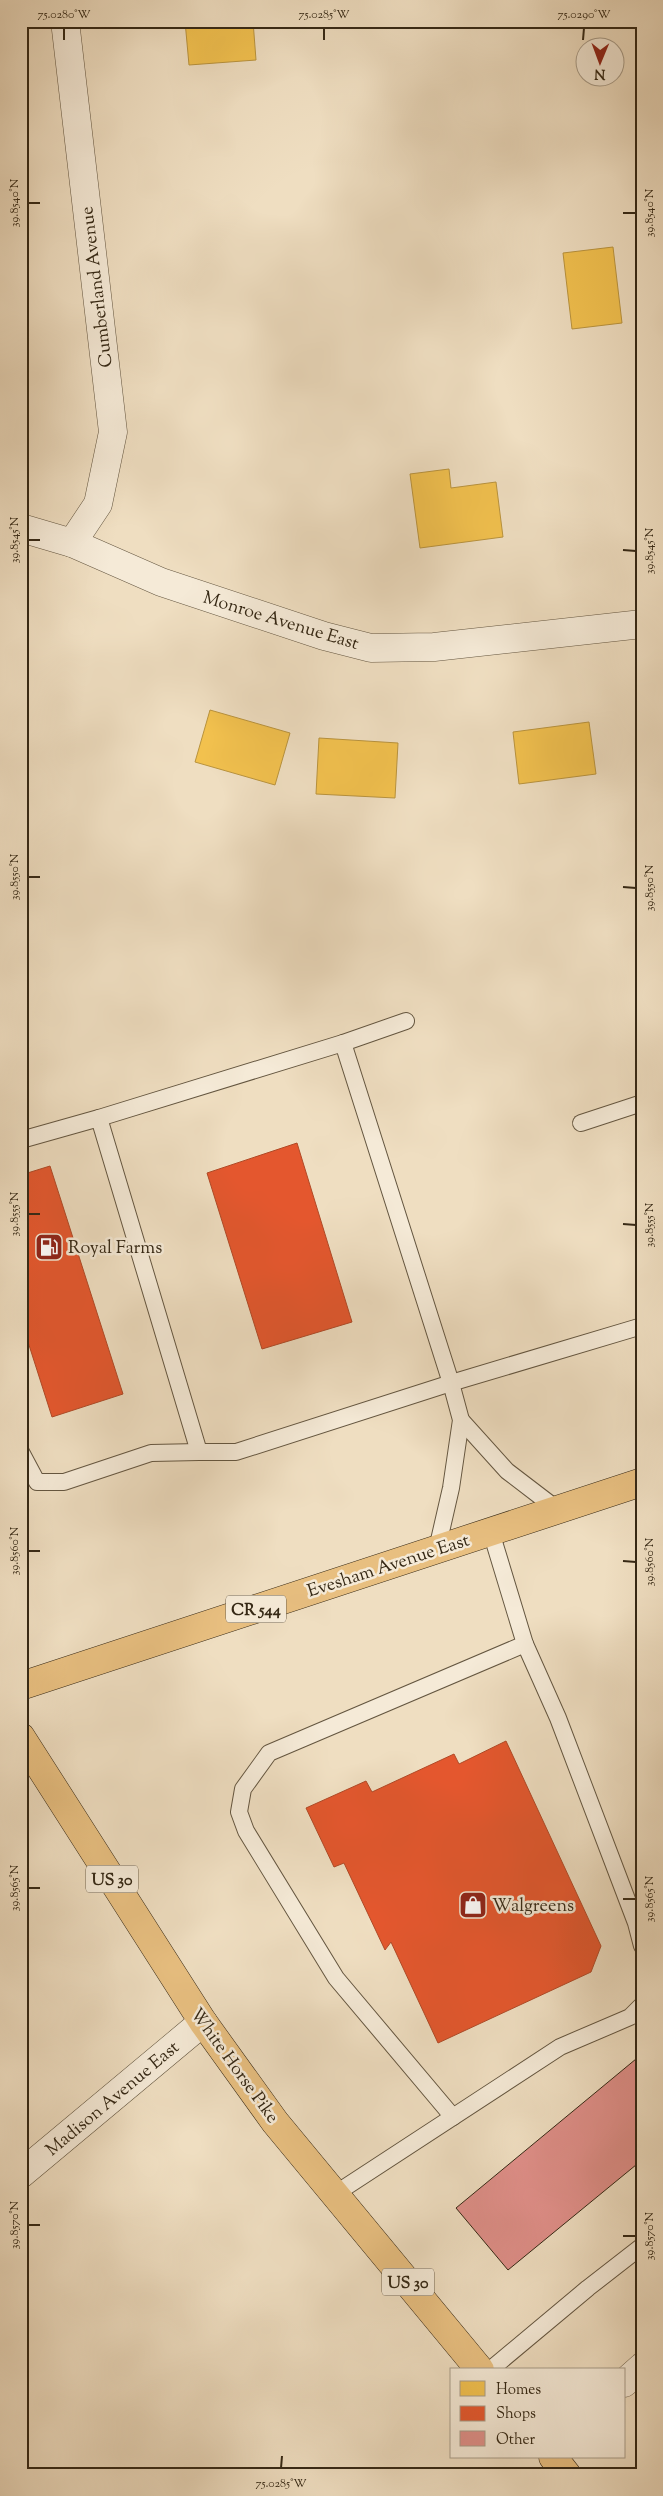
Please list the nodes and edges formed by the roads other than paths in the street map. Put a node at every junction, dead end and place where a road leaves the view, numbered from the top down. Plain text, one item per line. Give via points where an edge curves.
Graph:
1 (65, 21) edge
2 (21, 528) edge
3 (72, 543) junction
4 (642, 624) edge
5 (406, 1021) dead end
6 (343, 1043) junction
7 (642, 1103) edge
8 (99, 1118) junction
9 (581, 1123) dead end
10 (21, 1140) edge
11 (642, 1326) edge
12 (451, 1382) junction
13 (461, 1420) junction
14 (21, 1452) edge
15 (199, 1452) junction
16 (642, 1482) edge
17 (558, 1510) junction
18 (491, 1532) junction
19 (437, 1550) junction
20 (525, 1644) junction
21 (21, 1686) edge
22 (21, 1737) edge
23 (642, 1946) edge
24 (642, 2005) edge
25 (203, 2022) junction
26 (453, 2117) junction
27 (21, 2174) edge
28 (335, 2194) junction
29 (642, 2246) edge
30 (642, 2367) edge
31 (478, 2368) edge
32 (492, 2368) edge
33 (626, 2381) edge
34 (554, 2458) edge
35 (567, 2475) edge

1 - 3 street, Cumberland Avenue via 113,432 98,504
2 - 3 street, Monroe Avenue East
3 - 4 street, Monroe Avenue East via 161,582 324,636 371,648 434,648
5 - 6 lane
6 - 8 lane
6 - 12 lane
7 - 9 lane
8 - 10 lane
8 - 15 lane
11 - 12 lane
12 - 13 lane
12 - 15 lane via 236,1452
13 - 17 lane via 506,1471
13 - 19 lane via 451,1488
14 - 15 lane via 37,1482 64,1482 151,1453
16 - 17 main road, Evesham Avenue East / CR 544
17 - 18 main road, Evesham Avenue East / CR 544
18 - 19 main road, Evesham Avenue East / CR 544
18 - 20 lane
19 - 21 main road, Evesham Avenue East / CR 544
20 - 23 lane via 562,1727
20 - 26 lane via 269,1753 243,1789 239,1812 246,1831 336,1978
22 - 25 main road, White Horse Pike / US 30
24 - 26 lane via 630,2017 560,2047
25 - 27 street, Madison Avenue East
25 - 28 main road, White Horse Pike / US 30 via 275,2122
26 - 28 lane
28 - 31 main road, White Horse Pike / US 30
29 - 32 lane
30 - 33 street
34 - 35 main road

